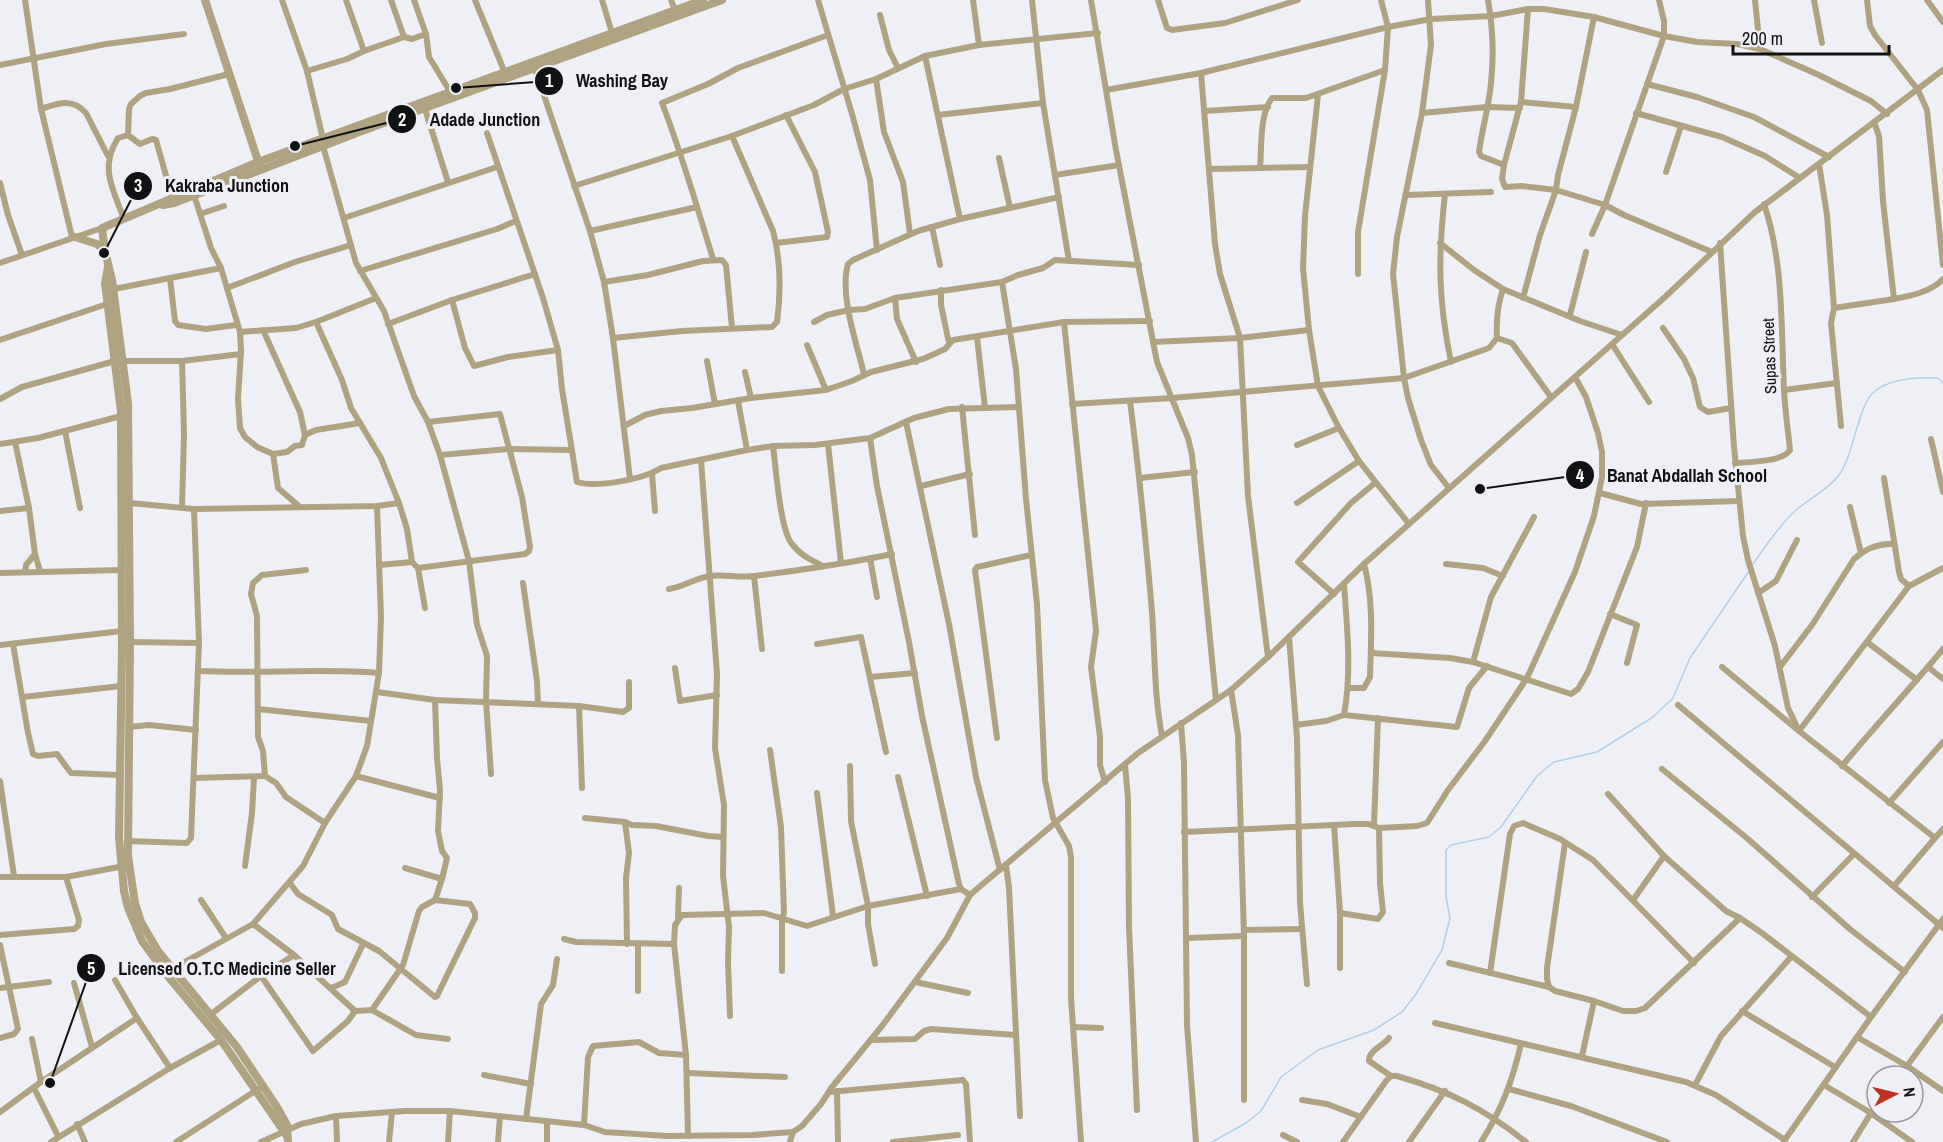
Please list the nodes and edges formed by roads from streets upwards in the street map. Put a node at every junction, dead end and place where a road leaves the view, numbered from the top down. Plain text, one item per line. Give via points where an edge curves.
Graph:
1 (25, 0) edge
2 (31, 0) edge
3 (205, 0) edge
4 (282, 0) edge
5 (346, 0) edge
6 (391, 0) edge
7 (414, 0) edge
8 (475, 0) edge
9 (602, 0) edge
10 (671, 0) edge
11 (703, 0) edge
12 (722, 0) edge
13 (818, 0) edge
14 (973, 0) edge
15 (1032, 0) edge
16 (1091, 0) edge
17 (1158, 0) edge
18 (1298, 0) edge
19 (1381, 0) edge
20 (1428, 0) edge
21 (1488, 0) edge
22 (1659, 0) edge
23 (1755, 0) edge
24 (1814, 0) edge
25 (1867, 0) edge
26 (1927, 0) edge
27 (26, 8) junction
28 (1528, 9) junction
29 (675, 10) junction
30 (880, 15) dead end
31 (1491, 16) junction
32 (1594, 17) junction
33 (1431, 19) junction
34 (1943, 22) edge
35 (1388, 27) junction
36 (612, 33) junction
37 (1098, 33) junction
38 (184, 34) dead end
39 (426, 34) junction
40 (828, 35) junction
41 (1664, 36) junction
42 (404, 37) junction
43 (1036, 39) junction
44 (1822, 43) dead end
45 (979, 45) junction
46 (1760, 48) junction
47 (364, 51) junction
48 (925, 56) junction
49 (34, 57) junction
50 (0, 65) edge
51 (533, 66) junction
52 (898, 68) junction
53 (1384, 70) junction
54 (1943, 70) edge
55 (307, 71) junction
56 (505, 73) junction
57 (1201, 73) junction
58 (229, 74) junction
59 (876, 79) junction
60 (1647, 84) junction
61 (844, 89) junction
62 (1106, 90) junction
63 (1918, 90) junction
64 (451, 93) junction
65 (1318, 95) junction
66 (1043, 103) junction
67 (1521, 105) junction
68 (1487, 106) junction
69 (1268, 107) junction
70 (1576, 107) junction
71 (41, 109) junction
72 (425, 109) junction
73 (1205, 111) junction
74 (1422, 113) junction
75 (1636, 113) junction
76 (1887, 114) junction
77 (786, 115) junction
78 (938, 115) junction
79 (1874, 122) junction
80 (1681, 126) junction
81 (487, 133) dead end
82 (128, 135) junction
83 (732, 136) junction
84 (323, 143) junction
85 (682, 152) junction
86 (108, 156) junction
87 (1829, 157) junction
88 (999, 158) dead end
89 (1819, 164) junction
90 (1119, 165) junction
91 (1504, 165) junction
92 (259, 166) junction
93 (497, 167) junction
94 (1310, 167) junction
95 (1260, 168) junction
96 (1209, 169) junction
97 (1666, 172) dead end
98 (1055, 175) junction
99 (1800, 178) junction
100 (448, 182) junction
101 (0, 184) edge
102 (574, 186) junction
103 (1556, 190) junction
104 (1491, 192) dead end
105 (1446, 194) junction
106 (194, 195) junction
107 (1406, 195) junction
108 (172, 196) junction
109 (1059, 197) junction
110 (1764, 204) junction
111 (159, 205) junction
112 (1605, 205) junction
113 (224, 206) dead end
114 (697, 207) junction
115 (1010, 208) junction
116 (200, 214) junction
117 (344, 218) junction
118 (124, 219) junction
119 (960, 219) junction
120 (516, 221) junction
121 (932, 227) junction
122 (102, 228) junction
123 (590, 231) junction
124 (910, 234) junction
125 (1592, 234) dead end
126 (74, 237) junction
127 (776, 243) junction
128 (1440, 243) junction
129 (1720, 243) junction
130 (351, 245) junction
131 (877, 250) junction
132 (105, 251) junction
133 (1586, 252) dead end
134 (1712, 252) junction
135 (22, 255) junction
136 (713, 259) junction
137 (1069, 261) junction
138 (0, 262) edge
139 (108, 265) junction
140 (940, 265) dead end
141 (1943, 265) edge
142 (1139, 266) junction
143 (220, 268) junction
144 (360, 271) junction
145 (535, 274) junction
146 (1358, 274) dead end
147 (170, 278) junction
148 (1943, 279) edge
149 (604, 282) junction
150 (1002, 282) junction
151 (227, 288) junction
152 (114, 289) junction
153 (1503, 289) junction
154 (941, 290) junction
155 (376, 298) junction
156 (895, 298) junction
157 (1523, 298) junction
158 (1894, 299) junction
159 (452, 300) junction
160 (107, 304) junction
161 (1834, 308) junction
162 (849, 310) junction
163 (1570, 315) junction
164 (1150, 321) junction
165 (316, 322) junction
166 (814, 322) dead end
167 (1064, 322) junction
168 (388, 324) junction
169 (236, 325) junction
170 (1663, 327) dead end
171 (732, 328) junction
172 (263, 330) junction
173 (1010, 330) junction
174 (1309, 330) junction
175 (240, 332) junction
176 (1622, 335) junction
177 (977, 337) junction
178 (613, 338) junction
179 (1240, 338) junction
180 (1497, 338) junction
181 (0, 340) edge
182 (1153, 342) junction
183 (949, 343) junction
184 (1612, 344) junction
185 (807, 345) dead end
186 (558, 350) junction
187 (241, 354) junction
188 (119, 360) junction
189 (182, 361) junction
190 (707, 361) dead end
191 (916, 362) junction
192 (1451, 362) junction
193 (745, 372) dead end
194 (864, 375) junction
195 (1575, 377) junction
196 (1404, 378) junction
197 (1837, 383) junction
198 (1318, 386) junction
199 (826, 390) junction
200 (1784, 390) junction
201 (1243, 393) junction
202 (1551, 397) junction
203 (751, 398) junction
204 (1172, 398) junction
205 (0, 399) edge
206 (738, 400) junction
207 (1130, 401) junction
208 (1649, 402) dead end
209 (715, 404) junction
210 (1072, 404) junction
211 (962, 407) junction
212 (1019, 407) junction
213 (986, 408) junction
214 (1731, 408) junction
215 (121, 416) junction
216 (428, 422) junction
217 (906, 422) junction
218 (360, 423) junction
219 (624, 426) junction
220 (1840, 426) dead end
221 (1339, 428) junction
222 (65, 431) junction
223 (305, 435) junction
224 (870, 438) junction
225 (1931, 438) dead end
226 (15, 442) junction
227 (0, 444) edge
228 (828, 444) junction
229 (1297, 445) dead end
230 (773, 446) junction
231 (508, 449) junction
232 (571, 450) junction
233 (747, 450) junction
234 (273, 454) junction
235 (440, 455) junction
236 (701, 460) junction
237 (1359, 461) junction
238 (1735, 463) junction
239 (1195, 472) junction
240 (652, 474) junction
241 (970, 474) junction
242 (1140, 478) junction
243 (1884, 478) dead end
244 (630, 479) junction
245 (1375, 483) junction
246 (921, 486) junction
247 (1449, 488) junction
248 (1943, 492) edge
249 (1599, 493) junction
250 (1739, 501) junction
251 (130, 503) junction
252 (399, 503) junction
253 (1297, 503) dead end
254 (1646, 503) junction
255 (377, 506) junction
256 (300, 507) junction
257 (1850, 507) dead end
258 (29, 508) junction
259 (80, 508) dead end
260 (182, 508) junction
261 (194, 509) junction
262 (0, 511) edge
263 (655, 511) dead end
264 (1534, 518) dead end
265 (1409, 524) junction
266 (975, 535) dead end
267 (1797, 540) dead end
268 (1893, 544) junction
269 (1861, 553) junction
270 (35, 554) junction
271 (892, 554) junction
272 (1031, 555) junction
273 (870, 558) junction
274 (469, 561) junction
275 (412, 562) junction
276 (841, 564) junction
277 (1365, 564) junction
278 (1446, 564) dead end
279 (379, 565) junction
280 (823, 567) junction
281 (418, 568) junction
282 (1943, 568) edge
283 (121, 570) junction
284 (306, 570) dead end
285 (40, 571) junction
286 (25, 572) junction
287 (0, 573) edge
288 (710, 576) junction
289 (754, 576) junction
290 (1503, 576) junction
291 (523, 583) dead end
292 (1344, 584) junction
293 (1909, 586) junction
294 (669, 589) dead end
295 (1334, 594) junction
296 (1758, 594) junction
297 (877, 597) dead end
298 (425, 608) dead end
299 (1610, 614) junction
300 (122, 631) junction
301 (1289, 637) junction
302 (130, 642) junction
303 (1867, 642) junction
304 (199, 643) junction
305 (13, 644) junction
306 (817, 644) dead end
307 (0, 645) edge
308 (762, 649) dead end
309 (1943, 649) edge
310 (1371, 653) junction
311 (1269, 657) junction
312 (1473, 662) junction
313 (1627, 663) dead end
314 (1487, 666) junction
315 (1780, 667) junction
316 (675, 668) dead end
317 (1722, 668) dead end
318 (1928, 668) junction
319 (198, 670) junction
320 (258, 672) junction
321 (379, 673) junction
322 (915, 673) junction
323 (870, 677) junction
324 (1527, 678) junction
325 (1917, 680) junction
326 (1943, 680) edge
327 (629, 682) dead end
328 (121, 686) junction
329 (1349, 688) junction
330 (1231, 690) junction
331 (377, 692) junction
332 (717, 695) junction
333 (23, 697) junction
334 (435, 700) junction
335 (1216, 700) junction
336 (486, 701) junction
337 (537, 704) junction
338 (1678, 705) dead end
339 (579, 706) junction
340 (258, 709) junction
341 (1344, 715) junction
342 (1378, 718) junction
343 (371, 721) junction
344 (1180, 723) junction
345 (1296, 725) junction
346 (129, 727) junction
347 (196, 730) junction
348 (1799, 731) junction
349 (1162, 736) junction
350 (997, 738) dead end
351 (1943, 742) edge
352 (770, 750) dead end
353 (886, 752) dead end
354 (1125, 765) junction
355 (850, 766) dead end
356 (1842, 766) junction
357 (1662, 770) dead end
358 (491, 774) dead end
359 (119, 775) junction
360 (356, 776) junction
361 (265, 777) junction
362 (898, 777) dead end
363 (194, 778) junction
364 (254, 778) junction
365 (0, 781) edge
366 (1105, 782) junction
367 (582, 788) dead end
368 (817, 793) dead end
369 (1608, 794) dead end
370 (440, 798) junction
371 (1889, 803) junction
372 (585, 818) dead end
373 (625, 822) junction
374 (325, 823) junction
375 (1056, 824) junction
376 (1334, 825) junction
377 (1376, 826) junction
378 (1298, 828) junction
379 (1943, 829) edge
380 (1241, 830) junction
381 (1184, 832) junction
382 (723, 837) junction
383 (1935, 838) junction
384 (127, 841) junction
385 (1565, 843) junction
386 (1854, 854) junction
387 (1664, 856) junction
388 (124, 866) junction
389 (245, 866) dead end
390 (1003, 867) junction
391 (405, 868) dead end
392 (14, 876) junction
393 (0, 877) edge
394 (66, 877) junction
395 (442, 879) junction
396 (290, 883) junction
397 (1894, 886) junction
398 (680, 888) dead end
399 (961, 889) junction
400 (970, 895) junction
401 (927, 896) junction
402 (1812, 897) junction
403 (201, 900) dead end
404 (435, 900) junction
405 (1633, 900) junction
406 (867, 906) junction
407 (1340, 913) junction
408 (728, 914) junction
409 (833, 916) junction
410 (678, 918) junction
411 (782, 918) junction
412 (1740, 918) junction
413 (253, 924) junction
414 (1941, 924) edge
415 (1302, 929) junction
416 (1244, 933) junction
417 (0, 935) edge
418 (226, 938) junction
419 (1187, 938) junction
420 (564, 939) dead end
421 (363, 944) junction
422 (627, 944) junction
423 (638, 944) junction
424 (674, 944) junction
425 (0, 945) edge
426 (294, 955) junction
427 (1791, 957) junction
428 (557, 959) dead end
429 (1449, 963) dead end
430 (1694, 963) junction
431 (875, 964) dead end
432 (400, 968) junction
433 (1340, 968) dead end
434 (172, 969) junction
435 (782, 972) dead end
436 (1905, 972) junction
437 (1490, 973) junction
438 (261, 976) junction
439 (115, 980) dead end
440 (49, 982) dead end
441 (915, 982) junction
442 (74, 983) dead end
443 (1307, 984) dead end
444 (9, 987) junction
445 (1550, 987) junction
446 (0, 988) edge
447 (330, 988) junction
448 (638, 991) dead end
449 (968, 993) dead end
450 (1594, 1001) junction
451 (372, 1010) junction
452 (356, 1011) junction
453 (1742, 1011) junction
454 (210, 1015) junction
455 (730, 1016) dead end
456 (1871, 1017) junction
457 (1943, 1017) edge
458 (137, 1018) junction
459 (1435, 1023) dead end
460 (1073, 1027) junction
461 (1101, 1028) dead end
462 (1016, 1035) junction
463 (1857, 1037) junction
464 (0, 1038) edge
465 (1389, 1038) dead end
466 (32, 1039) dead end
467 (448, 1039) dead end
468 (221, 1040) junction
469 (871, 1040) junction
470 (1521, 1044) junction
471 (93, 1047) junction
472 (686, 1055) junction
473 (1582, 1056) junction
474 (1904, 1064) edge
475 (1908, 1064) edge
476 (1835, 1067) junction
477 (170, 1068) junction
478 (687, 1073) junction
479 (484, 1075) dead end
480 (1391, 1076) junction
481 (784, 1077) dead end
482 (1925, 1078) edge
483 (41, 1082) junction
484 (531, 1084) junction
485 (1695, 1085) junction
486 (1824, 1085) junction
487 (34, 1088) junction
488 (260, 1088) junction
489 (1509, 1089) junction
490 (837, 1091) junction
491 (1445, 1091) junction
492 (1943, 1091) edge
493 (829, 1092) junction
494 (1244, 1100) dead end
495 (1302, 1100) dead end
496 (1865, 1109) edge
497 (1137, 1110) dead end
498 (450, 1111) junction
499 (0, 1112) edge
500 (392, 1112) junction
501 (336, 1116) junction
502 (500, 1116) junction
503 (1020, 1116) dead end
504 (1361, 1117) junction
505 (526, 1119) junction
506 (1496, 1119) junction
507 (547, 1122) junction
508 (1865, 1123) edge
509 (77, 1124) junction
510 (1887, 1124) edge
511 (584, 1125) junction
512 (793, 1132) junction
513 (286, 1134) edge
514 (1283, 1135) dead end
515 (58, 1136) junction
516 (688, 1136) junction
517 (958, 1136) dead end
518 (1657, 1140) edge
519 (1784, 1141) edge
520 (51, 1142) edge
521 (85, 1142) edge
522 (176, 1142) edge
523 (261, 1142) edge
524 (337, 1142) edge
525 (389, 1142) edge
526 (448, 1142) edge
527 (498, 1142) edge
528 (547, 1142) edge
529 (790, 1142) edge
530 (838, 1142) edge
531 (894, 1142) edge
532 (970, 1142) edge
533 (1081, 1142) edge
534 (1196, 1142) edge
535 (1297, 1142) edge
536 (1343, 1142) edge
537 (1409, 1142) edge
538 (1481, 1142) edge
539 (1526, 1142) edge
540 (1667, 1142) edge
541 (1853, 1142) edge
542 (1912, 1142) edge

1 - 27 street
2 - 27 street
3 - 58 street
4 - 55 street
5 - 47 street
6 - 42 street
7 - 39 street
8 - 56 street
9 - 36 street
10 - 29 street
11 - 29 street
12 - 51 street
13 - 40 street
14 - 45 street
15 - 43 street
16 - 37 street
17 - 18 street via 1167,28 1172,30 1225,23
19 - 35 street
20 - 33 street
21 - 31 street
22 - 41 street
23 - 46 street
24 - 44 street
25 - 63 street via 1875,35
26 - 34 street
27 - 49 street
28 - 31 street
28 - 32 street
28 - 67 street
29 - 36 street
30 - 52 street
31 - 33 street
31 - 68 street via 1493,64
32 - 41 street
32 - 70 street
33 - 35 street
33 - 74 street
35 - 53 street
35 - 57 street
36 - 51 street
37 - 43 street
37 - 62 street
38 - 49 street
39 - 42 street via 412,39
39 - 64 street via 429,57
40 - 61 street
40 - 85 street via 738,68 663,103
41 - 46 street
41 - 60 street
42 - 47 street
43 - 45 street
43 - 66 street
45 - 48 street
46 - 76 street via 1871,101
47 - 55 street
48 - 52 street
48 - 78 street
49 - 50 street
49 - 71 street
51 - 56 street
51 - 72 street
51 - 102 street
52 - 59 street
53 - 65 street
53 - 146 street via 1358,232
54 - 63 street
55 - 84 street
56 - 64 street
57 - 62 street
57 - 73 street
58 - 82 street via 140,96 129,109
58 - 92 street
59 - 61 street
59 - 124 street via 884,132 903,182
60 - 75 street
60 - 87 street via 1754,117
61 - 77 street
61 - 131 street via 870,180
62 - 90 street
63 - 76 street
63 - 141 street via 1927,110
64 - 84 street
65 - 69 street via 1306,99 1272,98
65 - 94 street
66 - 78 street
66 - 98 street
67 - 68 street
67 - 70 street
67 - 91 street
68 - 74 street
68 - 91 street via 1479,152
69 - 73 street
69 - 95 street
70 - 103 street
71 - 86 street via 76,104 86,113
71 - 126 street
72 - 84 street
72 - 100 street
73 - 96 street
74 - 107 street
75 - 80 street
75 - 112 street
76 - 79 street
77 - 83 street
77 - 127 street via 815,172 828,232 827,237
78 - 119 street
79 - 87 street
79 - 158 street via 1879,136
80 - 97 street
80 - 99 street via 1722,137 1765,156
81 - 93 street
82 - 86 street via 118,138
82 - 108 street via 140,144 156,140
83 - 85 street
83 - 127 street
84 - 92 street
84 - 117 street
85 - 102 street
85 - 114 street
86 - 118 street via 109,177
87 - 89 street
88 - 115 street
89 - 99 street
89 - 161 street
90 - 98 street
90 - 142 street
91 - 103 street via 1505,187
92 - 106 street
92 - 108 street
93 - 100 street
93 - 120 street
94 - 95 street
94 - 174 street via 1303,252
95 - 96 street
96 - 179 street via 1218,260
98 - 109 street
99 - 110 street
100 - 117 street
101 - 135 street
102 - 123 street
103 - 112 street
103 - 157 street
104 - 105 street
105 - 107 street
105 - 128 street
106 - 111 street
106 - 116 street
107 - 196 street via 1393,274
108 - 111 street
109 - 115 street
109 - 137 street
110 - 129 street
110 - 200 street, Supas Street via 1773,234 1780,291
111 - 118 street
112 - 125 street
112 - 134 street
113 - 116 street
114 - 123 street
114 - 136 street
115 - 119 street
116 - 143 street
117 - 130 street
118 - 122 street
119 - 121 street
120 - 144 street
120 - 145 street
121 - 124 street
121 - 140 street
122 - 126 street
122 - 132 street
123 - 149 street
124 - 131 street
126 - 132 street via 97,244
126 - 135 street
127 - 171 street via 780,279 777,322 771,327
128 - 153 street
128 - 192 street via 1443,327
129 - 134 street
129 - 214 street
130 - 144 street
130 - 151 street
131 - 162 street via 848,264
132 - 139 street
133 - 163 street
134 - 176 street
135 - 138 street
136 - 149 street
136 - 171 street via 726,264
137 - 142 street
137 - 150 street via 1055,260
139 - 152 street
139 - 160 street
142 - 164 street
143 - 147 street
143 - 151 street
144 - 155 street
145 - 159 street
145 - 186 street
147 - 152 street
147 - 169 street via 178,325 207,329
148 - 158 street via 1914,295
149 - 178 street
150 - 154 street
150 - 173 street
151 - 169 street
152 - 188 street
153 - 157 street
153 - 180 street via 1495,323
154 - 156 street
154 - 183 street
155 - 165 street
155 - 168 street
156 - 162 street via 865,309
156 - 191 street via 897,319
157 - 163 street
158 - 161 street
159 - 168 street
159 - 186 street via 474,366
160 - 181 street
160 - 188 street
161 - 197 street via 1831,323
162 - 166 street
162 - 194 street
163 - 176 street
164 - 167 street
164 - 182 street
165 - 172 street
165 - 218 street
167 - 173 street
167 - 210 street
168 - 216 street via 414,396
169 - 175 street
170 - 214 street via 1693,378 1700,407 1708,412
171 - 178 street
172 - 175 street
172 - 223 street via 300,412
173 - 177 street
173 - 212 street
174 - 179 street
174 - 198 street
175 - 187 street
176 - 184 street
177 - 183 street
177 - 213 street
178 - 219 street
179 - 182 street
179 - 201 street
180 - 192 street via 1483,351
180 - 202 street via 1514,345
182 - 204 street
183 - 191 street
184 - 195 street
184 - 208 street
185 - 199 street
186 - 232 street
187 - 189 street
187 - 234 street via 240,428 257,447
188 - 189 street
188 - 205 street via 22,387
188 - 215 street
188 - 251 street via 128,403
189 - 260 street
190 - 209 street
191 - 194 street
192 - 196 street
193 - 203 street
194 - 199 street
195 - 202 street
195 - 249 street via 1586,397 1602,452
196 - 198 street
196 - 247 street via 1424,448 1431,465
197 - 200 street
197 - 220 street
198 - 201 street
198 - 221 street
199 - 203 street
200 - 238 street, Supas Street via 1788,454
201 - 204 street
201 - 311 street via 1248,496
202 - 247 street
203 - 206 street
204 - 207 street
204 - 239 street via 1188,438
206 - 209 street
206 - 233 street
207 - 210 street
207 - 242 street
209 - 219 street via 661,411
210 - 366 street via 1095,619 1091,666
211 - 213 street
211 - 217 street
211 - 241 street
212 - 213 street
212 - 272 street
214 - 238 street
215 - 222 street
215 - 283 street
216 - 231 street via 498,413
216 - 235 street
217 - 224 street
217 - 246 street
218 - 223 street
218 - 252 street via 381,458
219 - 244 street
221 - 229 street
221 - 237 street
222 - 226 street
222 - 259 street
223 - 234 street via 302,445
224 - 228 street
224 - 271 street
225 - 248 street
226 - 227 street
226 - 258 street
228 - 230 street
228 - 276 street
230 - 233 street
230 - 280 street via 790,542 799,553
231 - 232 street
231 - 235 street
231 - 274 street via 522,497 529,551
232 - 244 street via 577,482
233 - 236 street
234 - 256 street via 277,485
235 - 274 street
236 - 240 street via 661,468
236 - 288 street
237 - 245 street
237 - 253 street
238 - 250 street
239 - 242 street
239 - 335 street
240 - 244 street
240 - 263 street
241 - 246 street
241 - 266 street
242 - 349 street
243 - 268 street
245 - 265 street
245 - 295 street via 1351,503 1298,562
246 - 390 street via 976,777
247 - 265 street
249 - 254 street
249 - 324 street via 1575,573
250 - 254 street
250 - 296 street
251 - 260 street
251 - 302 street
252 - 255 street
252 - 275 street
254 - 299 street via 1637,547
255 - 256 street
255 - 279 street
256 - 261 street
257 - 269 street
258 - 262 street
258 - 270 street
260 - 261 street
261 - 304 street
264 - 290 street
265 - 277 street
267 - 296 street via 1776,580
268 - 269 street via 1878,545
268 - 293 street via 1901,579
269 - 315 street
270 - 285 street
270 - 286 street
271 - 273 street
271 - 322 street
272 - 350 street via 988,563 975,570
272 - 375 street via 1038,614 1045,780
273 - 276 street
273 - 297 street
274 - 281 street
274 - 336 street via 477,625 487,656
275 - 279 street
275 - 281 street
276 - 280 street
277 - 292 street
277 - 310 street via 1371,604
278 - 290 street via 1483,568
279 - 321 street
280 - 289 street
281 - 298 street
282 - 293 street
283 - 285 street
283 - 300 street
284 - 320 street via 262,575 253,583
285 - 286 street
286 - 287 street
288 - 289 street
288 - 294 street
288 - 332 street
289 - 308 street
290 - 312 street via 1491,597
291 - 337 street
292 - 295 street
292 - 329 street
293 - 303 street
295 - 301 street
296 - 315 street
299 - 313 street via 1637,625
299 - 324 street via 1588,672 1575,692 1568,694
300 - 305 street
300 - 328 street
301 - 311 street
301 - 345 street
302 - 304 street
302 - 346 street
303 - 325 street
303 - 348 street
304 - 319 street
305 - 307 street
305 - 333 street
306 - 323 street via 861,637
309 - 318 street
310 - 312 street
310 - 329 street via 1367,685
311 - 330 street
312 - 314 street
314 - 324 street
314 - 342 street via 1469,688 1457,727
315 - 348 street via 1788,708
316 - 332 street via 680,701
317 - 348 street
318 - 325 street
318 - 326 street
319 - 320 street
319 - 347 street
320 - 321 street via 316,669
320 - 340 street
321 - 331 street
322 - 323 street
322 - 399 street
323 - 353 street
324 - 377 street via 1427,823
325 - 356 street
327 - 339 street via 627,712
328 - 333 street
328 - 359 street
329 - 341 street
330 - 335 street
330 - 380 street via 1238,735
331 - 334 street
331 - 343 street
332 - 382 street via 715,748 724,805
333 - 359 street via 33,754 57,754 71,773
334 - 336 street
334 - 370 street
335 - 344 street
336 - 337 street
336 - 358 street
337 - 339 street
338 - 386 street
339 - 367 street
340 - 343 street
340 - 361 street
341 - 342 street
341 - 345 street
342 - 377 street
343 - 360 street
344 - 349 street
344 - 381 street
345 - 378 street
346 - 347 street
346 - 384 street
347 - 363 street
348 - 356 street
349 - 354 street
351 - 371 street
352 - 411 street via 781,827
354 - 366 street
354 - 497 street
355 - 406 street via 851,821
356 - 371 street
357 - 402 street
359 - 388 street via 119,838
360 - 370 street
360 - 374 street
361 - 364 street
361 - 374 street via 276,783 285,797
362 - 401 street
363 - 364 street
363 - 384 street via 190,842
364 - 389 street
365 - 392 street
366 - 375 street
368 - 409 street
369 - 387 street
370 - 395 street via 438,831 447,858
371 - 383 street
372 - 373 street
373 - 382 street
373 - 422 street via 629,853
374 - 396 street
375 - 390 street
375 - 460 street via 1071,857
376 - 377 street
376 - 378 street
376 - 407 street
377 - 407 street via 1383,912 1378,919
378 - 380 street
378 - 415 street
379 - 383 street
380 - 381 street
380 - 416 street
381 - 419 street
382 - 408 street
383 - 397 street
384 - 388 street
385 - 405 street via 1593,860
385 - 437 street via 1523,823 1510,834
385 - 445 street via 1547,968
386 - 397 street
386 - 402 street
387 - 405 street
387 - 412 street via 1726,911
388 - 394 street
388 - 434 street via 141,922
388 - 468 street via 128,908 142,941
390 - 400 street
390 - 462 street via 1009,888
391 - 395 street
392 - 393 street
392 - 394 street
394 - 417 street via 78,926
395 - 404 street
396 - 413 street
396 - 421 street via 298,894 332,915 339,929
397 - 414 street
398 - 410 street
399 - 400 street
399 - 401 street
400 - 441 street via 947,938
401 - 406 street
402 - 436 street
403 - 418 street
404 - 432 street via 419,911
404 - 432 street via 470,904 475,913 437,996 432,996
405 - 430 street
406 - 409 street
406 - 431 street
407 - 433 street
408 - 410 street
408 - 411 street via 764,913
408 - 455 street
409 - 411 street via 807,926
410 - 424 street
411 - 435 street
412 - 427 street
412 - 430 street
413 - 418 street
413 - 426 street
414 - 436 street
415 - 416 street
415 - 443 street
416 - 419 street
416 - 494 street
418 - 434 street
419 - 534 street via 1188,1054
420 - 422 street
421 - 432 street
421 - 447 street via 345,982
422 - 423 street
423 - 424 street
423 - 448 street
424 - 472 street
425 - 444 street
426 - 438 street
426 - 447 street
427 - 453 street
427 - 456 street
428 - 484 street via 553,985 541,1004
429 - 437 street
430 - 450 street via 1645,1008 1623,1011
432 - 451 street
434 - 454 street
436 - 456 street
437 - 445 street
438 - 452 street via 313,1051
438 - 454 street
439 - 458 street
440 - 444 street
441 - 449 street
441 - 469 street
442 - 471 street
444 - 446 street
444 - 464 street via 18,1029
445 - 450 street
447 - 452 street
450 - 473 street
451 - 452 street
451 - 467 street via 416,1035
453 - 476 street
453 - 485 street via 1718,1041
454 - 488 street via 237,1047
456 - 463 street
457 - 475 street
458 - 471 street
458 - 477 street
459 - 470 street
460 - 461 street
460 - 533 street
462 - 469 street via 931,1029 915,1039
462 - 503 street
463 - 474 street
463 - 476 street
465 - 480 street via 1368,1058
466 - 483 street
468 - 477 street
468 - 488 street
469 - 493 street
470 - 473 street
470 - 489 street
471 - 483 street
472 - 478 street
472 - 511 street via 659,1053 639,1042 593,1046 588,1057
473 - 485 street
476 - 486 street
477 - 509 street
478 - 481 street
478 - 516 street
479 - 484 street
480 - 491 street
480 - 504 street
482 - 492 street
483 - 487 street
484 - 505 street
485 - 519 street
486 - 496 street
486 - 519 street
487 - 499 street
487 - 515 street
488 - 513 street via 281,1114
488 - 522 street
489 - 506 street
489 - 518 street via 1571,1106
490 - 493 street
490 - 530 street
490 - 532 street via 963,1080
491 - 506 street
491 - 537 street
493 - 512 street
495 - 504 street via 1327,1104
498 - 500 street
498 - 502 street
498 - 526 street
500 - 501 street
500 - 525 street
501 - 513 street
501 - 524 street
502 - 505 street
502 - 527 street
504 - 536 street
505 - 507 street
506 - 538 street
506 - 539 street
507 - 511 street
507 - 528 street
508 - 541 street
509 - 515 street
509 - 521 street
510 - 542 street
511 - 516 street via 605,1132
512 - 516 street
512 - 529 street
513 - 523 street
514 - 535 street
515 - 520 street
517 - 531 street
518 - 540 street

